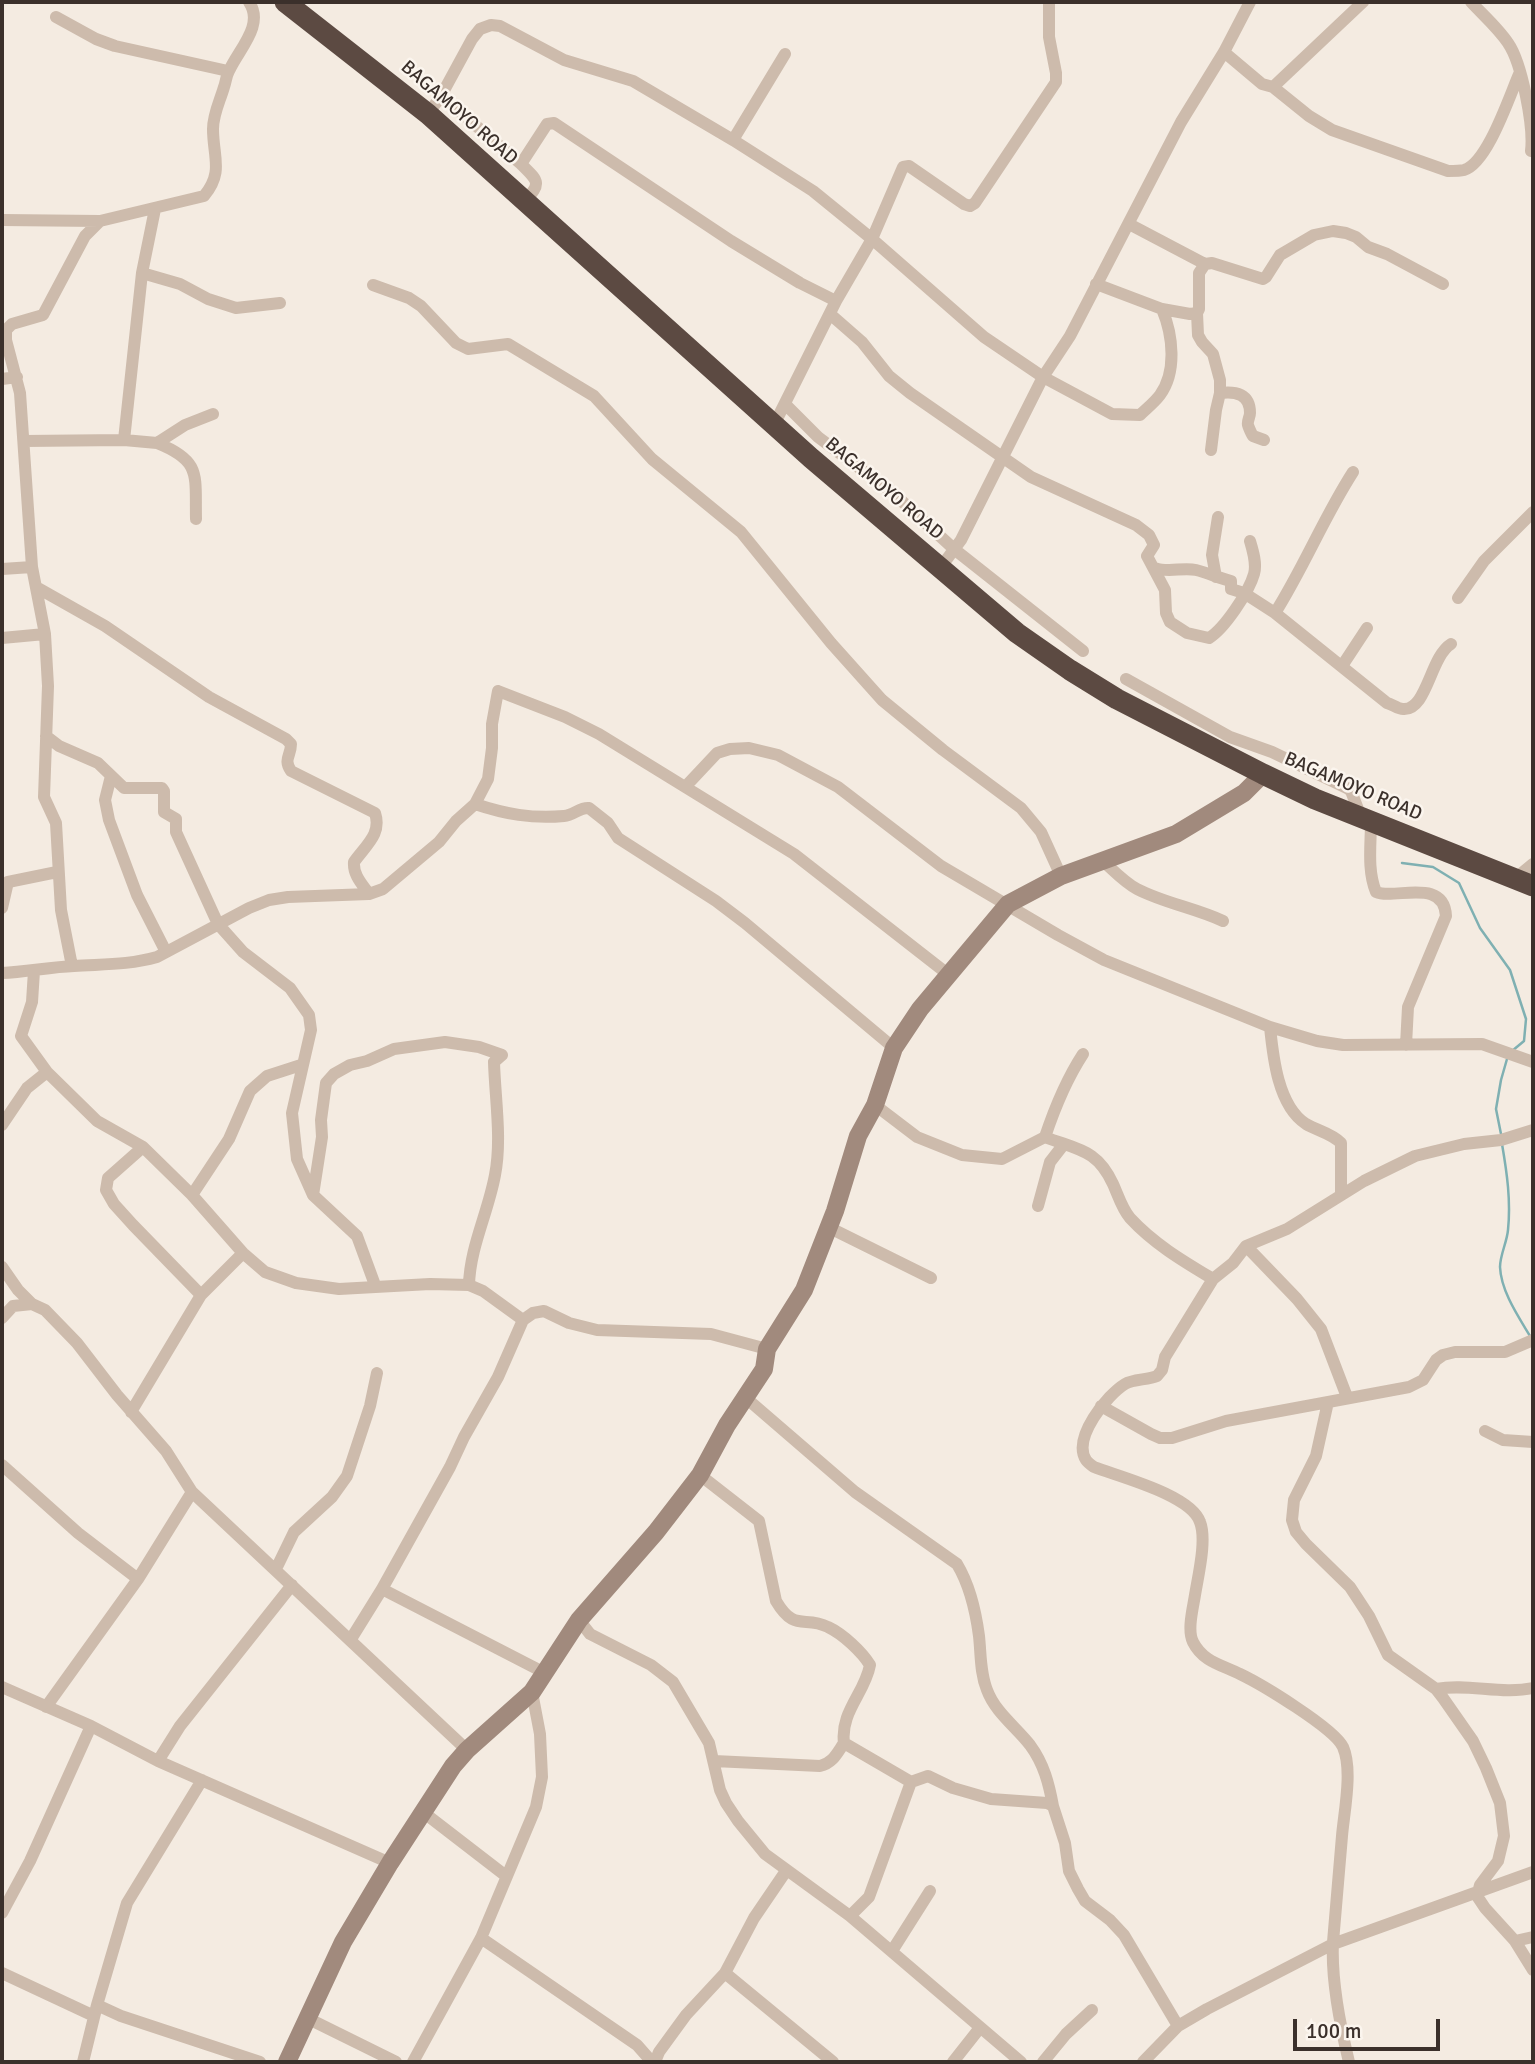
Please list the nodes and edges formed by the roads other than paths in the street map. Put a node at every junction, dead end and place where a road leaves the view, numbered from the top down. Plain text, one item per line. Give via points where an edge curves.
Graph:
1 (249, 2) edge
2 (285, 2) edge
3 (1049, 2) edge
4 (1250, 2) edge
5 (1363, 2) edge
6 (1471, 2) edge
7 (56, 17) dead end
8 (1224, 52) junction
9 (785, 54) dead end
10 (228, 71) junction
11 (1520, 72) junction
12 (1273, 87) junction
13 (441, 96) junction
14 (428, 114) junction
15 (733, 140) junction
16 (1531, 151) dead end
17 (521, 164) junction
18 (525, 200) junction
19 (155, 209) junction
20 (2, 220) edge
21 (100, 221) junction
22 (1129, 225) junction
23 (872, 239) junction
24 (1205, 264) junction
25 (142, 272) junction
26 (1097, 284) junction
27 (1443, 284) dead end
28 (373, 285) dead end
29 (836, 301) junction
30 (280, 303) dead end
31 (1162, 309) junction
32 (1197, 313) junction
33 (830, 314) junction
34 (17, 377) junction
35 (1043, 377) junction
36 (2, 379) edge
37 (1220, 393) junction
38 (785, 404) junction
39 (212, 414) dead end
40 (774, 425) junction
41 (124, 440) junction
42 (1264, 440) dead end
43 (24, 441) junction
44 (157, 443) junction
45 (1211, 450) dead end
46 (1004, 456) junction
47 (1353, 472) dead end
48 (1533, 512) edge
49 (1218, 517) dead end
50 (196, 519) dead end
51 (1250, 541) dead end
52 (954, 549) junction
53 (32, 567) junction
54 (941, 567) junction
55 (1155, 568) junction
56 (2, 569) edge
57 (1216, 577) junction
58 (36, 587) junction
59 (1244, 593) junction
60 (1458, 598) dead end
61 (1275, 612) junction
62 (1367, 628) dead end
63 (45, 634) junction
64 (2, 638) edge
65 (1451, 644) dead end
66 (1083, 651) dead end
67 (1342, 666) junction
68 (1126, 679) dead end
69 (47, 736) junction
70 (1227, 746) junction
71 (1263, 774) junction
72 (111, 776) junction
73 (686, 786) junction
74 (475, 804) junction
75 (1366, 819) junction
76 (1103, 861) junction
77 (1533, 864) edge
78 (57, 872) junction
79 (1061, 876) junction
80 (1525, 882) edge
81 (369, 894) junction
82 (1008, 904) junction
83 (2, 908) edge
84 (1223, 921) dead end
85 (218, 924) junction
86 (166, 952) junction
87 (72, 966) junction
88 (34, 971) junction
89 (2, 973) edge
90 (948, 975) junction
91 (1270, 1027) junction
92 (1406, 1045) junction
93 (894, 1048) junction
94 (1083, 1054) dead end
95 (1533, 1062) edge
96 (301, 1065) junction
97 (47, 1072) junction
98 (875, 1105) junction
99 (2, 1125) edge
100 (1533, 1130) edge
101 (1045, 1137) junction
102 (1065, 1144) junction
103 (143, 1147) junction
104 (192, 1195) junction
105 (313, 1195) junction
106 (1340, 1195) junction
107 (1038, 1206) dead end
108 (828, 1227) junction
109 (1246, 1246) junction
110 (243, 1253) junction
111 (2, 1267) edge
112 (931, 1278) dead end
113 (1213, 1279) junction
114 (375, 1285) junction
115 (469, 1285) junction
116 (201, 1295) junction
117 (32, 1304) junction
118 (2, 1318) edge
119 (523, 1320) junction
120 (1533, 1340) edge
121 (767, 1349) junction
122 (377, 1373) dead end
123 (1347, 1397) junction
124 (746, 1398) junction
125 (1328, 1402) junction
126 (1101, 1406) junction
127 (131, 1412) junction
128 (1485, 1431) dead end
129 (1533, 1443) edge
130 (2, 1465) edge
131 (700, 1475) junction
132 (192, 1492) junction
133 (276, 1569) junction
134 (138, 1579) junction
135 (292, 1584) junction
136 (382, 1589) junction
137 (579, 1619) junction
138 (351, 1639) junction
139 (545, 1673) junction
140 (2, 1687) edge
141 (1533, 1688) edge
142 (1436, 1689) junction
143 (532, 1692) junction
144 (46, 1707) junction
145 (91, 1726) junction
146 (844, 1743) junction
147 (467, 1750) junction
148 (158, 1761) junction
149 (714, 1761) junction
150 (202, 1780) junction
151 (911, 1782) junction
152 (1053, 1806) junction
153 (423, 1812) junction
154 (390, 1863) junction
155 (786, 1871) junction
156 (1533, 1872) edge
157 (506, 1876) junction
158 (930, 1891) dead end
159 (1476, 1893) junction
160 (2, 1913) edge
161 (850, 1916) junction
162 (1533, 1937) edge
163 (481, 1938) junction
164 (1515, 1941) junction
165 (1333, 1944) junction
166 (891, 1951) junction
167 (1533, 1970) edge
168 (2, 1973) edge
169 (725, 1973) junction
170 (1092, 2010) dead end
171 (95, 2011) junction
172 (307, 2018) junction
173 (1178, 2026) junction
174 (979, 2029) junction
175 (819, 2052) junction
176 (83, 2062) edge
177 (260, 2062) edge
178 (287, 2062) edge
179 (396, 2062) edge
180 (413, 2062) edge
181 (654, 2062) edge
182 (810, 2062) edge
183 (833, 2062) edge
184 (953, 2062) edge
185 (1021, 2062) edge
186 (1043, 2062) edge
187 (1143, 2062) edge
188 (1349, 2062) edge

1 - 10 street via 254,8 252,27
2 - 14 highway, BAGAMOYO ROAD
3 - 23 street via 1056,82 975,203 964,204 909,166 903,167
4 - 8 street
5 - 12 street
6 - 11 street via 1508,43
7 - 10 street via 115,46
8 - 12 street via 1262,84
8 - 22 street via 1181,122
9 - 15 street
10 - 19 street via 213,128 217,169 213,185 204,196
11 - 12 street via 1486,149 1465,170 1448,171 1332,130
11 - 16 street
13 - 14 street
13 - 15 street via 480,29 500,26 564,60 633,81
13 - 17 street
14 - 18 highway, BAGAMOYO ROAD
15 - 23 street via 813,191
17 - 18 street via 537,185
17 - 29 street via 547,124 554,123 731,241
18 - 40 highway, BAGAMOYO ROAD
19 - 21 street
19 - 25 street
20 - 21 street
21 - 34 street via 85,236 43,315 6,330
22 - 24 street
22 - 26 street
23 - 29 street
23 - 35 street via 984,337
24 - 27 street via 1263,279 1280,255 1314,235 1333,231 1356,237 1367,247
24 - 32 street via 1199,272
25 - 30 street via 236,308
25 - 41 street
26 - 31 street
26 - 35 street
28 - 79 street via 421,306 456,343 468,349 508,344 594,396 652,459 741,532 882,700 1021,808 1041,832
29 - 33 street
31 - 32 street
31 - 35 street via 1171,372 1160,395 1140,415 1112,414
32 - 37 street via 1199,335 1213,354
33 - 38 street
33 - 46 street via 862,342 889,376
34 - 36 street
34 - 43 street
35 - 46 street
37 - 42 street via 1243,396 1250,409 1247,425 1253,436
37 - 45 street
38 - 40 street
38 - 52 street via 818,437 894,494
39 - 44 street
40 - 54 highway, BAGAMOYO ROAD
41 - 43 street
41 - 44 street
43 - 53 street
44 - 50 street via 175,450 193,469
46 - 52 street
46 - 55 street via 1031,477 1136,525 1154,545 1147,556
47 - 61 street
48 - 60 street via 1483,561
49 - 57 street via 1212,555
51 - 59 street via 1255,572
52 - 54 street
52 - 66 street
53 - 56 street
53 - 58 street
54 - 70 highway, BAGAMOYO ROAD via 1017,633 1070,670 1117,699
55 - 57 street via 1196,570
55 - 59 street via 1165,590 1170,622 1186,633 1209,638 1219,632
57 - 59 street via 1231,581 1231,589
58 - 63 street
58 - 81 street via 286,739 290,744 286,764 291,771 375,813 376,832 354,862 355,873
59 - 61 street
61 - 67 street
62 - 67 street
63 - 64 street
63 - 69 street
65 - 67 street via 1437,658 1421,697 1402,709 1387,703
68 - 70 street
69 - 72 street via 98,763
69 - 78 street via 44,797 56,823
70 - 71 highway, BAGAMOYO ROAD
70 - 75 street via 1272,752 1347,788
71 - 75 highway, BAGAMOYO ROAD
71 - 76 street via 1244,793 1176,834
72 - 85 street via 124,788 164,791 164,812 176,819 176,832
72 - 86 street via 105,800 109,820 136,895
73 - 74 street via 599,734 498,691 488,779
73 - 82 street via 717,753 749,748 778,755 838,787 941,866
73 - 90 street via 794,853
74 - 81 street via 404,872
74 - 93 street via 538,817 568,816 589,808 618,838 745,923
75 - 80 highway, BAGAMOYO ROAD
75 - 92 street via 1376,892 1385,896 1418,891 1434,896 1445,907 1446,916 1408,1007
76 - 79 street
76 - 84 street via 1135,888
77 - 80 street
78 - 83 street via 8,882
78 - 87 street
79 - 82 street
81 - 85 street via 269,900
82 - 90 street
82 - 91 street via 1104,960
85 - 86 street
85 - 96 street via 243,952 289,988 309,1015 311,1030
86 - 87 street via 124,964
87 - 88 street
88 - 89 street
88 - 97 street via 32,1002 21,1036
90 - 93 street
91 - 92 street via 1343,1045
91 - 106 street via 1278,1080 1294,1110 1307,1124 1340,1143
92 - 95 street via 1482,1044
93 - 98 street
94 - 101 street via 1069,1075
96 - 104 street via 267,1076 250,1091 229,1139
96 - 105 street via 292,1113 293,1142
97 - 99 street via 27,1088
97 - 103 street via 97,1121
98 - 101 street via 917,1137 962,1155 1002,1159
98 - 108 street via 858,1136
100 - 106 street via 1415,1156
101 - 102 street
102 - 107 street via 1050,1163
102 - 113 street via 1087,1152 1106,1168 1127,1214 1143,1232
103 - 104 street
103 - 116 street via 108,1178 106,1190
104 - 110 street
105 - 114 street via 357,1236
105 - 115 street via 326,1083 334,1074 394,1049 445,1042 502,1055 494,1062 498,1158 472,1256
106 - 109 street via 1287,1229
108 - 112 street
108 - 121 street via 804,1290
109 - 113 street
109 - 123 street via 1321,1329
110 - 114 street via 265,1272 296,1283 339,1289
110 - 116 street
111 - 117 street
113 - 126 street via 1157,1376 1127,1383
114 - 115 street
115 - 119 street
116 - 127 street
117 - 118 street via 13,1306
117 - 127 street via 46,1310 61,1326
119 - 121 street via 544,1311 597,1330 710,1334
119 - 136 street via 498,1377
120 - 123 street via 1505,1352 1449,1353 1436,1360 1423,1380 1409,1387
121 - 124 street via 764,1369
122 - 133 street via 347,1476 332,1497 294,1532
123 - 125 street
124 - 131 street
124 - 152 street via 855,1492 957,1564 978,1633 986,1688 1045,1769
125 - 126 street via 1226,1421 1171,1438 1151,1434
125 - 142 street via 1315,1456 1292,1509 1296,1532 1350,1587 1388,1655
126 - 165 street via 1085,1437 1085,1460 1094,1468 1177,1499 1200,1521 1192,1641 1207,1660 1241,1674 1312,1719 1343,1747 1347,1790
127 - 132 street via 166,1451
128 - 129 street via 1503,1440
130 - 134 street
131 - 137 street
131 - 146 street via 760,1521 782,1611 795,1621 831,1628 870,1665 845,1721
132 - 133 street
132 - 134 street
133 - 135 street
134 - 144 street
135 - 138 street
135 - 148 street via 180,1726
136 - 138 street
136 - 139 street
137 - 139 street
137 - 149 street via 590,1634 651,1665 673,1682 709,1743
138 - 147 street
139 - 143 street
140 - 144 street
141 - 142 street
142 - 159 street via 1473,1741 1503,1820 1498,1861
143 - 147 street
143 - 157 street via 542,1777 536,1807
144 - 145 street
145 - 148 street
145 - 160 street
146 - 149 street via 832,1760 820,1766
146 - 151 street
147 - 153 street
148 - 150 street
149 - 155 street via 720,1790 738,1821
150 - 154 street
150 - 171 street via 127,1903
151 - 152 street via 928,1776 991,1799
151 - 161 street via 869,1897
152 - 173 street via 1069,1871 1085,1902 1124,1935
153 - 154 street
153 - 157 street
154 - 172 street
155 - 161 street
155 - 169 street
156 - 159 street
157 - 163 street
158 - 166 street
159 - 164 street
159 - 165 street
161 - 166 street
162 - 164 street
163 - 180 street
163 - 181 street via 637,2045
164 - 167 street
165 - 173 street
165 - 188 street
166 - 174 street
168 - 171 street
169 - 175 street
169 - 181 street via 686,2015
170 - 186 street
171 - 176 street
171 - 177 street
172 - 178 street
172 - 179 street
173 - 187 street
174 - 184 street
174 - 185 street
175 - 182 street
175 - 183 street

